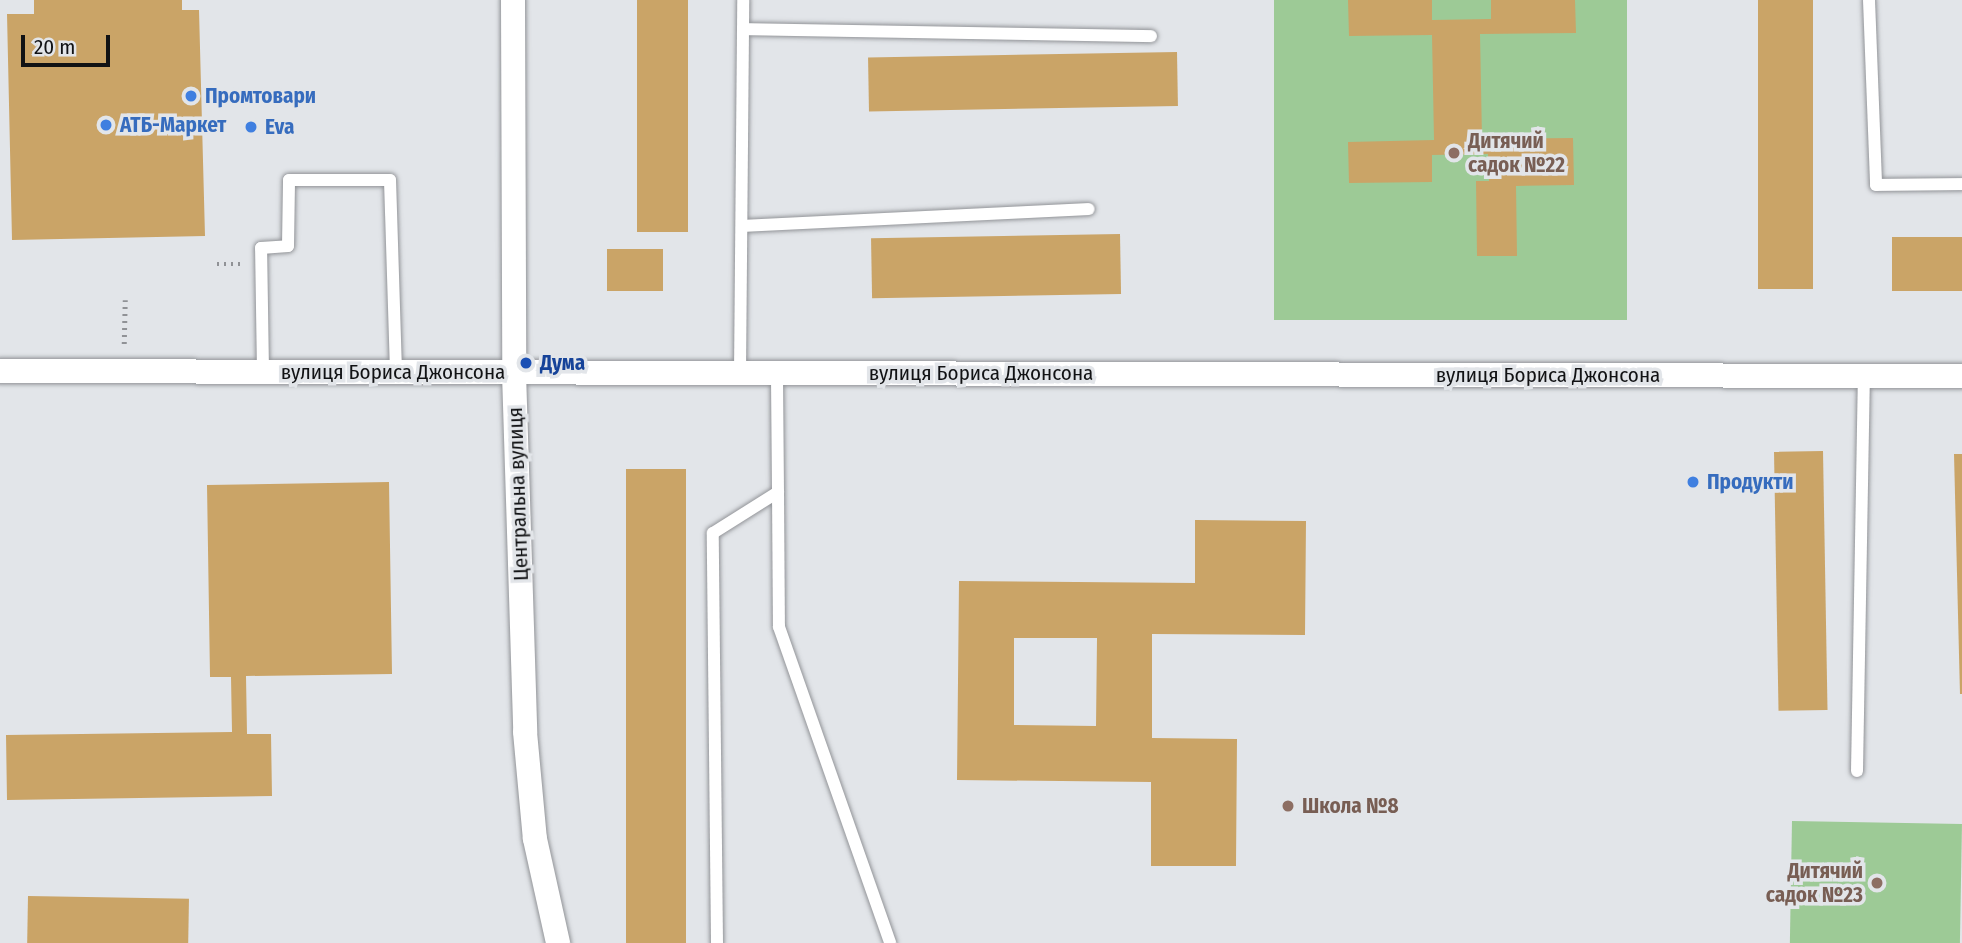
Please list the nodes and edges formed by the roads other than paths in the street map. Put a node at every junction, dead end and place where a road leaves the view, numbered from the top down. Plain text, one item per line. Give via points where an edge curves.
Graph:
1 (513, 0) edge
2 (743, 0) edge
3 (1869, 0) edge
4 (743, 29) junction
5 (1151, 36) dead end
6 (1962, 184) edge
7 (1089, 209) dead end
8 (742, 226) junction
9 (0, 371) edge
10 (263, 371) junction
11 (396, 372) junction
12 (514, 373) junction
13 (740, 373) junction
14 (777, 373) junction
15 (1864, 375) junction
16 (1962, 376) edge
17 (778, 492) junction
18 (1857, 771) dead end
19 (558, 943) edge
20 (717, 943) edge
21 (890, 943) edge

1 - 12 street, Центральна вулиця
2 - 4 lane
3 - 6 lane via 1876,185
4 - 5 lane
4 - 8 lane
7 - 8 lane
8 - 13 lane
9 - 10 street, вулиця Бориса Джонсона
10 - 11 street, вулиця Бориса Джонсона
10 - 11 lane via 261,248 288,246 289,180 390,180
11 - 12 street, вулиця Бориса Джонсона
12 - 13 street, вулиця Бориса Джонсона
12 - 19 street, Центральна вулиця via 525,732 535,839
13 - 14 street, вулиця Бориса Джонсона
14 - 15 street, вулиця Бориса Джонсона
14 - 17 lane
15 - 16 street, вулиця Бориса Джонсона
15 - 18 lane
17 - 20 lane via 713,533
17 - 21 lane via 779,627

